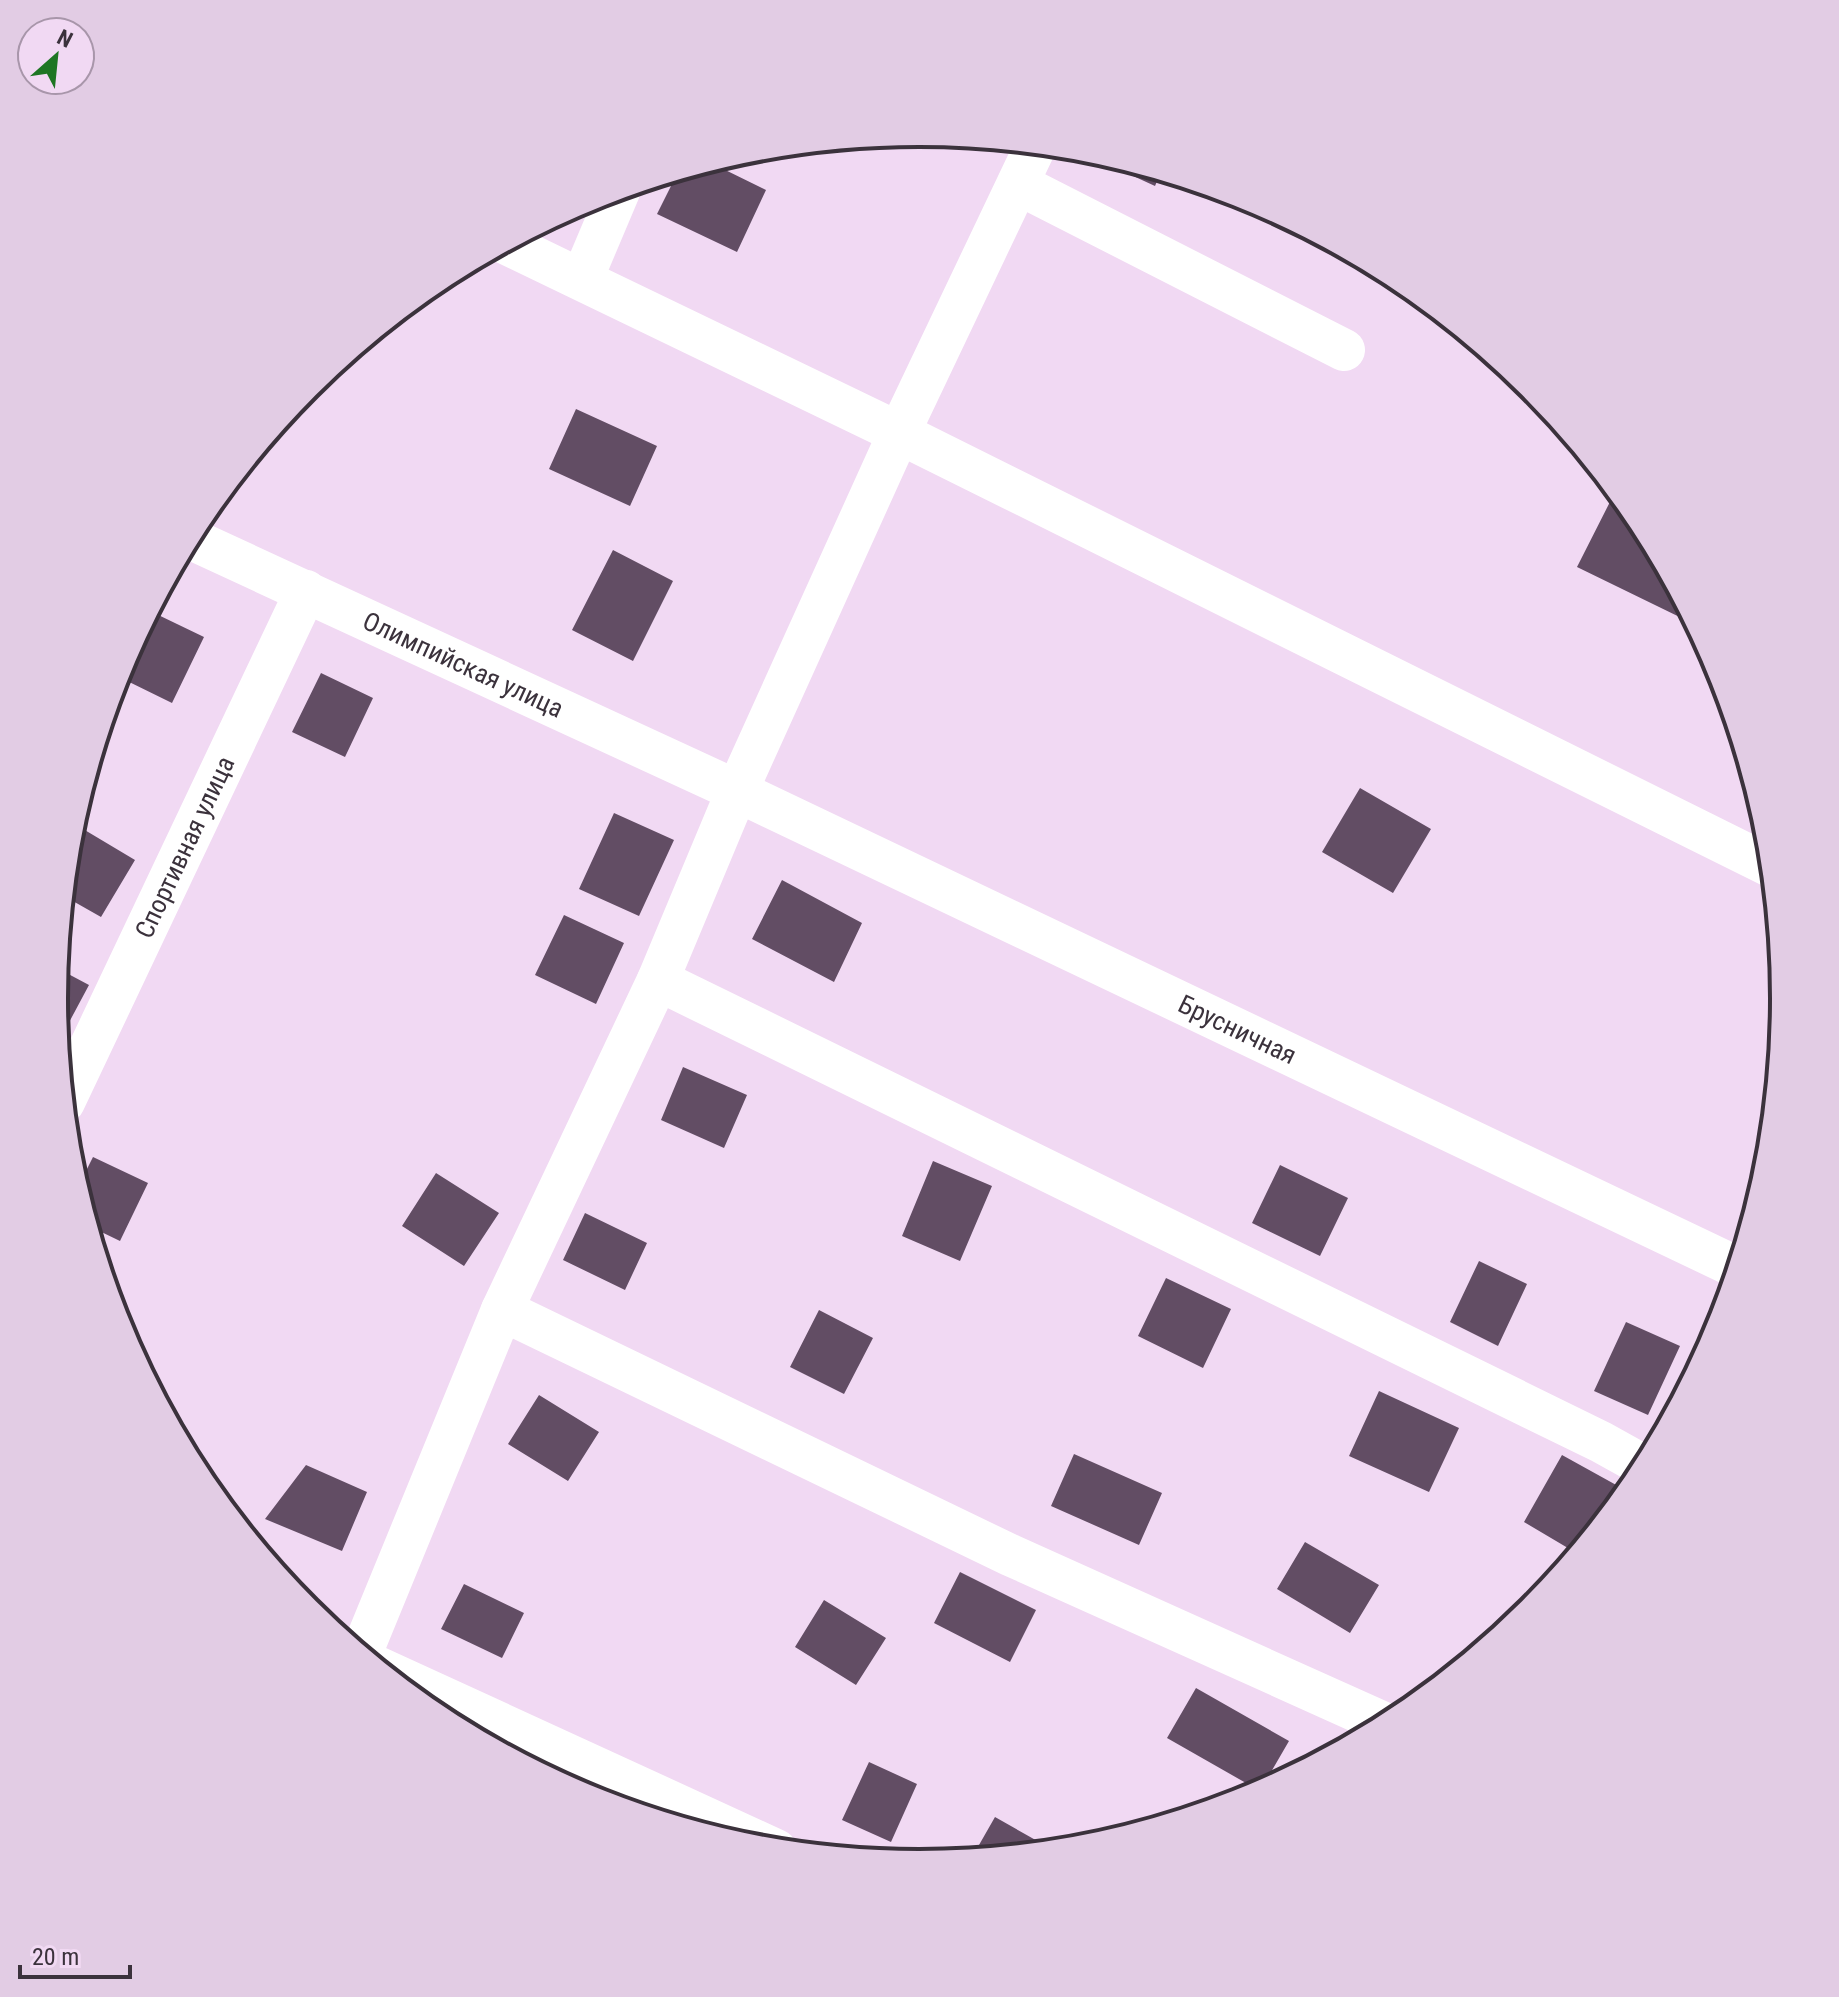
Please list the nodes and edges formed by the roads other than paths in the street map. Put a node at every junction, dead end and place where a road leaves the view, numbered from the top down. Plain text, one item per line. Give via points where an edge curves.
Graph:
1 (1032, 154) edge
2 (1018, 184) junction
3 (613, 205) edge
4 (517, 249) edge
5 (582, 279) junction
6 (1344, 350) dead end
7 (899, 433) junction
8 (201, 543) edge
9 (306, 591) junction
10 (737, 791) junction
11 (1760, 861) edge
12 (658, 980) junction
13 (73, 1084) edge
14 (1729, 1264) edge
15 (502, 1310) junction
16 (1634, 1460) edge
17 (365, 1645) edge
18 (417, 1685) edge
19 (1373, 1718) edge
20 (728, 1828) edge

1 - 2 street
2 - 6 street
2 - 7 street
3 - 5 street
4 - 5 street
5 - 7 street
7 - 10 street
7 - 11 street
8 - 9 street, Олимпийская улица
9 - 10 street, Олимпийская улица
9 - 13 street, Спортивная улица
10 - 12 street
10 - 14 street, Брусничная
12 - 15 street
12 - 16 street
15 - 17 street
15 - 19 street via 1010,1555
18 - 20 street

